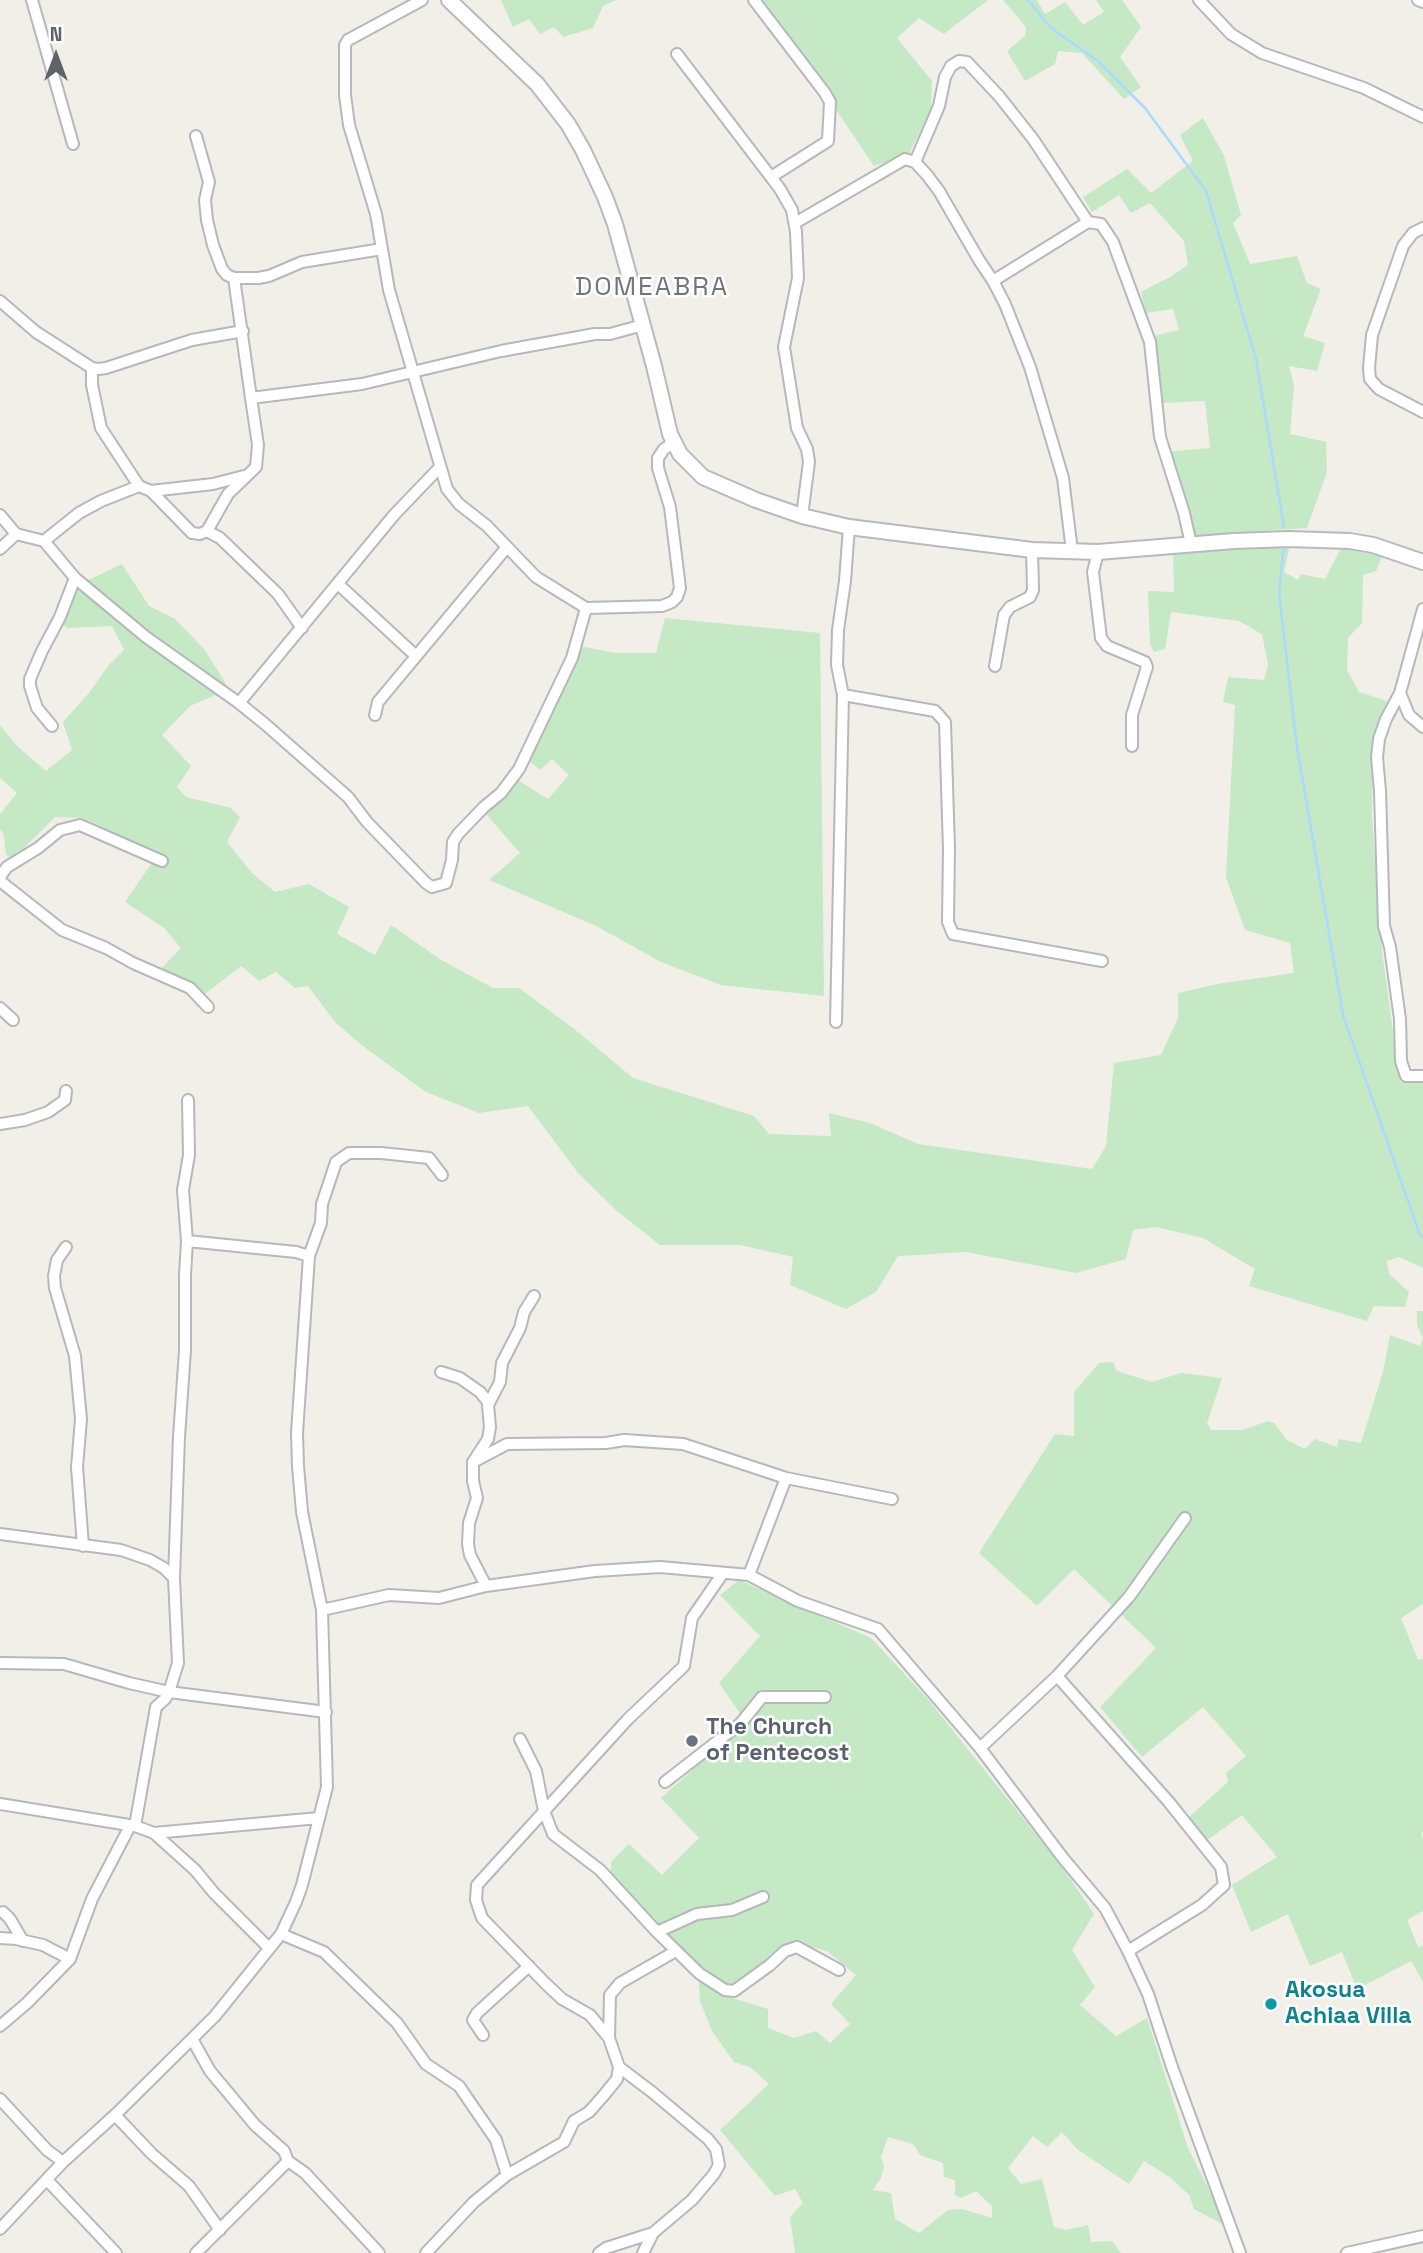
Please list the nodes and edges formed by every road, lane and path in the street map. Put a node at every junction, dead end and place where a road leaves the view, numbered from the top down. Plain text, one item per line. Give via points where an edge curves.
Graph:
1 (32, 0) edge
2 (422, 0) edge
3 (449, 0) edge
4 (754, 0) edge
5 (1199, 0) edge
6 (677, 54) dead end
7 (1423, 117) edge
8 (196, 136) dead end
9 (73, 144) dead end
10 (915, 162) junction
11 (771, 177) junction
12 (1088, 222) junction
13 (795, 223) junction
14 (1423, 228) edge
15 (382, 249) junction
16 (234, 278) junction
17 (993, 281) junction
18 (0, 301) edge
19 (643, 325) junction
20 (243, 331) junction
21 (92, 368) junction
22 (412, 372) junction
23 (251, 398) junction
24 (1423, 412) edge
25 (673, 443) junction
26 (440, 467) junction
27 (247, 476) junction
28 (139, 486) junction
29 (151, 491) junction
30 (0, 515) edge
31 (802, 516) junction
32 (849, 527) junction
33 (207, 531) junction
34 (16, 534) junction
35 (44, 541) junction
36 (1191, 544) junction
37 (507, 547) junction
38 (0, 550) edge
39 (1032, 550) junction
40 (1072, 551) junction
41 (1098, 552) junction
42 (1423, 562) edge
43 (75, 578) junction
44 (338, 584) junction
45 (586, 608) junction
46 (1423, 609) edge
47 (302, 628) junction
48 (416, 656) junction
49 (995, 666) dead end
50 (1400, 693) junction
51 (842, 695) junction
52 (239, 703) junction
53 (375, 715) dead end
54 (52, 726) dead end
55 (1423, 727) edge
56 (1132, 746) dead end
57 (162, 861) dead end
58 (0, 879) edge
59 (1102, 961) dead end
60 (208, 1007) dead end
61 (0, 1008) edge
62 (13, 1020) dead end
63 (836, 1022) dead end
64 (1423, 1076) edge
65 (66, 1091) dead end
66 (188, 1100) dead end
67 (0, 1124) edge
68 (442, 1175) dead end
69 (187, 1241) junction
70 (66, 1247) dead end
71 (309, 1256) junction
72 (534, 1296) dead end
73 (441, 1372) dead end
74 (489, 1403) junction
75 (473, 1462) junction
76 (786, 1478) junction
77 (892, 1499) dead end
78 (1185, 1518) dead end
79 (0, 1534) edge
80 (83, 1546) junction
81 (723, 1573) junction
82 (749, 1575) junction
83 (174, 1578) junction
84 (486, 1586) junction
85 (322, 1610) junction
86 (0, 1663) edge
87 (1057, 1676) junction
88 (169, 1692) junction
89 (825, 1697) dead end
90 (326, 1712) junction
91 (520, 1739) dead end
92 (980, 1748) junction
93 (665, 1782) dead end
94 (0, 1804) edge
95 (544, 1811) junction
96 (319, 1818) junction
97 (133, 1826) junction
98 (154, 1833) junction
99 (763, 1897) dead end
100 (3, 1912) dead end
101 (657, 1932) junction
102 (281, 1934) junction
103 (0, 1938) edge
104 (23, 1941) junction
105 (268, 1947) junction
106 (676, 1951) junction
107 (1128, 1951) junction
108 (70, 1959) junction
109 (529, 1966) junction
110 (839, 1970) dead end
111 (0, 2026) edge
112 (483, 2035) dead end
113 (608, 2038) junction
114 (192, 2039) junction
115 (618, 2067) junction
116 (0, 2099) edge
117 (115, 2115) junction
118 (288, 2161) junction
119 (63, 2162) junction
120 (508, 2175) junction
121 (47, 2180) junction
122 (0, 2229) edge
123 (220, 2230) junction
124 (653, 2233) junction
125 (1423, 2236) edge
126 (116, 2253) edge
127 (196, 2253) edge
128 (379, 2253) edge
129 (426, 2253) edge
130 (599, 2253) edge
131 (643, 2253) edge
132 (1240, 2253) edge
133 (1347, 2253) edge

1 - 9 street
2 - 15 street via 345,45 349,125
3 - 19 street via 537,85 568,124 605,197
4 - 11 street via 830,102 828,141
5 - 7 street via 1231,34 1262,53 1364,88
6 - 11 street
8 - 16 street via 209,182 205,207 213,245 222,269
10 - 12 street via 939,106 945,77 951,66 967,62 1033,139
10 - 13 street via 896,162
10 - 17 street via 939,191
11 - 13 street via 787,199
12 - 17 street
12 - 36 street via 1101,224 1113,242 1145,323 1160,437
13 - 31 street via 798,278 784,347 797,428 809,462
14 - 24 street via 1413,233 1397,261 1372,335 1368,368 1379,389
15 - 16 street via 302,262 270,276
15 - 22 street
16 - 20 street
17 - 40 street via 1030,367 1049,426 1063,478
18 - 21 street via 36,332
19 - 22 street
19 - 25 street
20 - 21 street via 192,340 107,368
20 - 23 street
21 - 28 street via 101,428
22 - 23 street via 362,384
22 - 26 street
23 - 27 street via 258,445 256,467
25 - 31 street via 703,477
25 - 45 street via 658,458 658,468 670,507 680,587 677,597 653,607
26 - 37 street via 447,489 459,504
26 - 44 street
27 - 29 street
27 - 33 street via 228,495
28 - 29 street
28 - 35 street via 79,513
29 - 33 street via 192,533
30 - 34 street
31 - 32 street
32 - 39 street
32 - 51 street via 838,630
33 - 47 street via 278,594
34 - 35 street
34 - 38 street
35 - 43 street
36 - 41 street
36 - 42 street via 1350,541
37 - 45 street via 536,577
37 - 48 street
39 - 40 street
39 - 49 street via 1033,590 1004,615
40 - 41 street
41 - 56 street via 1093,572 1101,638 1107,646 1136,656 1147,667 1132,715
43 - 52 street via 146,637
43 - 54 street via 30,679 37,708
44 - 47 street
44 - 48 street
45 - 52 street via 572,658 519,769 453,842 450,873 439,887 426,883 348,797
46 - 50 street
47 - 52 street
48 - 53 street via 378,702
50 - 55 street via 1409,715
50 - 64 street via 1378,738 1384,926 1400,1019 1401,1062 1406,1076
51 - 59 street via 934,711 945,722 948,922 953,933
51 - 63 street
57 - 58 street via 80,825 60,830 7,867
58 - 60 street via 62,930 190,988
61 - 62 street
65 - 67 street via 65,1100 48,1112
66 - 69 street via 189,1155 183,1190
68 - 71 street via 429,1158 349,1153 336,1162
69 - 71 street
69 - 83 street
70 - 80 street via 54,1276 75,1356 82,1419 78,1467
71 - 85 street via 298,1466 302,1512
72 - 74 street via 506,1352 500,1382
73 - 74 street via 460,1378
74 - 75 street via 488,1439
75 - 76 street via 507,1444 624,1440 683,1444
75 - 84 street via 477,1498 468,1544
76 - 77 street
76 - 82 street
78 - 87 street via 1129,1597
79 - 80 street
80 - 83 street via 121,1550 149,1560
81 - 82 street
81 - 84 street via 660,1567
81 - 95 street via 692,1618 684,1666
82 - 92 street via 798,1601 878,1629
83 - 88 street via 178,1663
84 - 85 street via 439,1598 389,1595
85 - 90 street
86 - 88 street via 64,1664
87 - 92 street
87 - 107 street via 1221,1867 1224,1885 1202,1905
88 - 90 street
88 - 97 street via 156,1707
89 - 93 street via 762,1697 741,1723
90 - 96 street via 327,1787
91 - 95 street via 536,1771
92 - 107 street via 1105,1908
94 - 97 street
95 - 101 street via 553,1834 600,1870
95 - 109 street via 481,1880 476,1894 482,1918
96 - 98 street
96 - 102 street via 302,1885
97 - 98 street
97 - 108 street via 92,1899
98 - 105 street
99 - 101 street via 732,1910 697,1914
100 - 104 street
101 - 106 street
102 - 105 street
102 - 120 street via 324,1952 397,2024 426,2064 459,2085 496,2140
103 - 104 street
104 - 108 street
105 - 114 street
106 - 110 street via 725,1990 741,1988 791,1947
106 - 113 street via 620,1983 610,1995
107 - 132 street via 1148,1994
108 - 111 street
109 - 112 street via 477,2013 473,2020
109 - 113 street via 562,1999 590,2015
113 - 115 street
114 - 117 street
114 - 118 street via 209,2071 284,2151
115 - 120 street via 617,2078 589,2112 574,2121 565,2142
115 - 124 street via 688,2121 716,2149 719,2165 714,2174
116 - 119 street
117 - 119 street
117 - 123 street via 189,2186
118 - 123 street
118 - 128 street via 305,2173
119 - 121 street
120 - 129 street via 474,2202
121 - 122 street
121 - 126 street
123 - 127 street
124 - 130 street
124 - 131 street
125 - 133 street

